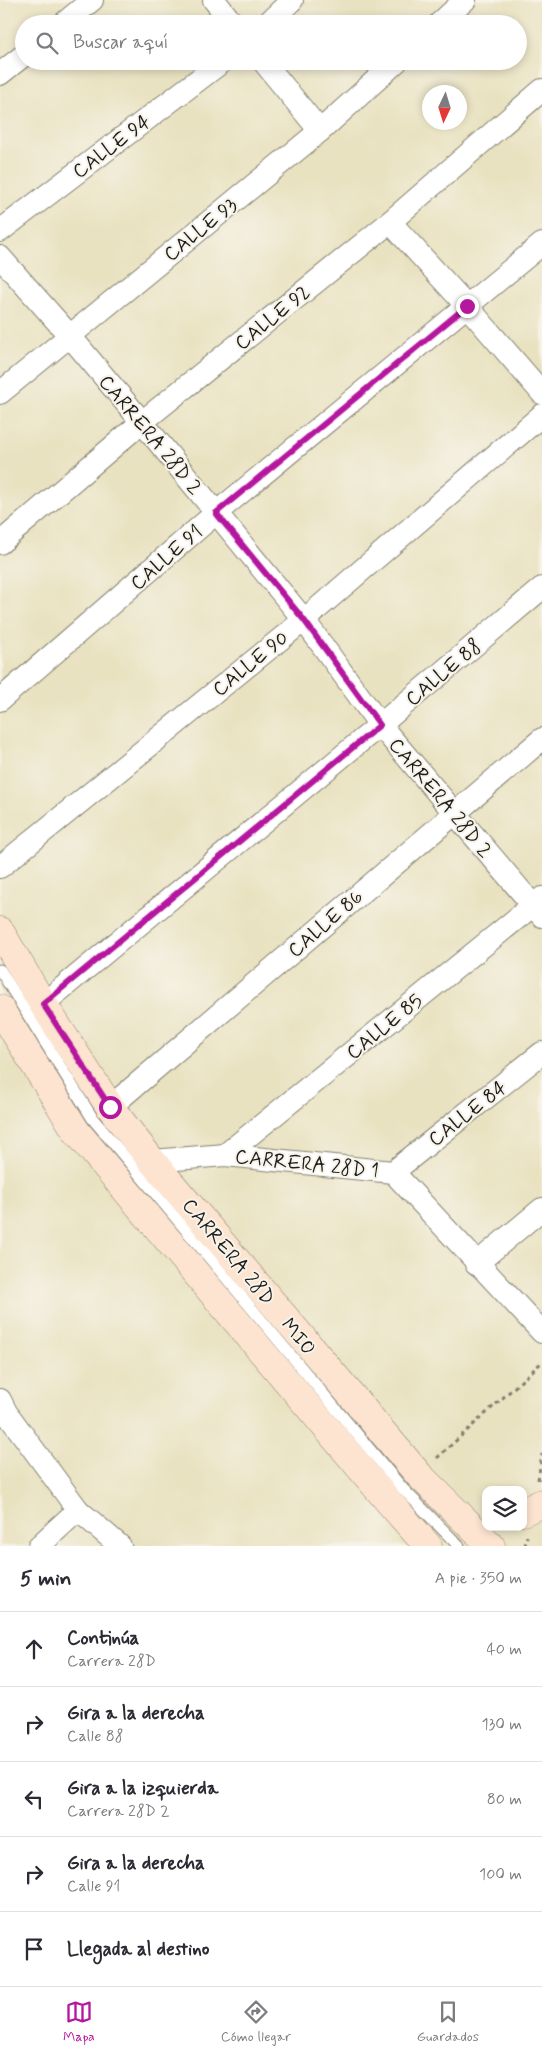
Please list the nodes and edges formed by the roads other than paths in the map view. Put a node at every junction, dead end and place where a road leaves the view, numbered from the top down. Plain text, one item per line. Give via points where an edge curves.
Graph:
1 (92, 0) edge
2 (214, 0) edge
3 (292, 0) edge
4 (465, 0) edge
5 (74, 15) edge
6 (226, 15) edge
7 (276, 15) edge
8 (449, 15) edge
9 (15, 62) edge
10 (210, 70) edge
11 (270, 70) edge
12 (387, 70) edge
13 (0, 74) edge
14 (542, 90) edge
15 (320, 131) junction
16 (390, 222) junction
17 (0, 231) edge
18 (542, 244) edge
19 (0, 258) edge
20 (467, 306) junction
21 (70, 336) junction
22 (0, 393) edge
23 (542, 393) edge
24 (542, 415) edge
25 (142, 422) junction
26 (216, 513) junction
27 (0, 543) edge
28 (542, 588) edge
29 (304, 620) junction
30 (0, 700) edge
31 (380, 725) junction
32 (542, 739) edge
33 (454, 813) junction
34 (0, 867) edge
35 (539, 906) edge
36 (0, 931) edge
37 (0, 970) edge
38 (43, 1004) junction
39 (0, 1009) edge
40 (542, 1053) edge
41 (110, 1107) junction
42 (226, 1155) junction
43 (152, 1161) junction
44 (393, 1172) junction
45 (542, 1209) edge
46 (476, 1264) junction
47 (542, 1332) edge
48 (2, 1410) edge
49 (440, 1494) junction
50 (542, 1503) edge
51 (78, 1510) junction
52 (527, 1510) edge
53 (482, 1515) edge
54 (39, 1546) edge
55 (120, 1546) edge
56 (428, 1546) edge
57 (459, 1546) edge
58 (491, 1546) edge

1 - 5 street
2 - 6 street
3 - 7 street
4 - 8 street
9 - 13 street
10 - 17 street, CALLE 94
11 - 15 street
12 - 15 street, CALLE 93
14 - 16 street, CALLE 92
15 - 21 street, CALLE 93
16 - 20 street
16 - 25 street, CALLE 92
18 - 20 street, CALLE 91
19 - 21 street, CARRERA 28D 2
20 - 23 street
20 - 26 street, CALLE 91
21 - 22 street, CALLE 93
21 - 25 street, CARRERA 28D 2
24 - 29 street, CALLE 90
25 - 26 street, CARRERA 28D 2
25 - 27 street, CALLE 92
26 - 29 street, CARRERA 28D 2
26 - 30 street, CALLE 91
28 - 31 street, CALLE 88
29 - 31 street, CARRERA 28D 2
29 - 34 street, CALLE 90
31 - 33 street, CARRERA 28D 2
31 - 38 street, CALLE 88
32 - 33 street, CALLE 86
33 - 35 street, CARRERA 28D 2
33 - 41 street, CALLE 86
35 - 42 street, CALLE 85
36 - 38 street, CARRERA 28D
37 - 57 lane, MIO via 93,1119 403,1488
38 - 41 street, CARRERA 28D
39 - 56 street, CARRERA 28D via 76,1131
40 - 44 street, CALLE 84
41 - 43 street, CARRERA 28D
42 - 43 street, CARRERA 28D 1
42 - 44 street, CARRERA 28D 1
43 - 49 street, CARRERA 28D via 420,1475
44 - 46 street, CARRERA 28D 1
45 - 46 street
46 - 47 street, CARRERA 28D 1
48 - 51 street
49 - 53 street via 456,1506
49 - 58 street, CARRERA 28D
50 - 52 street
51 - 54 street
51 - 55 street

